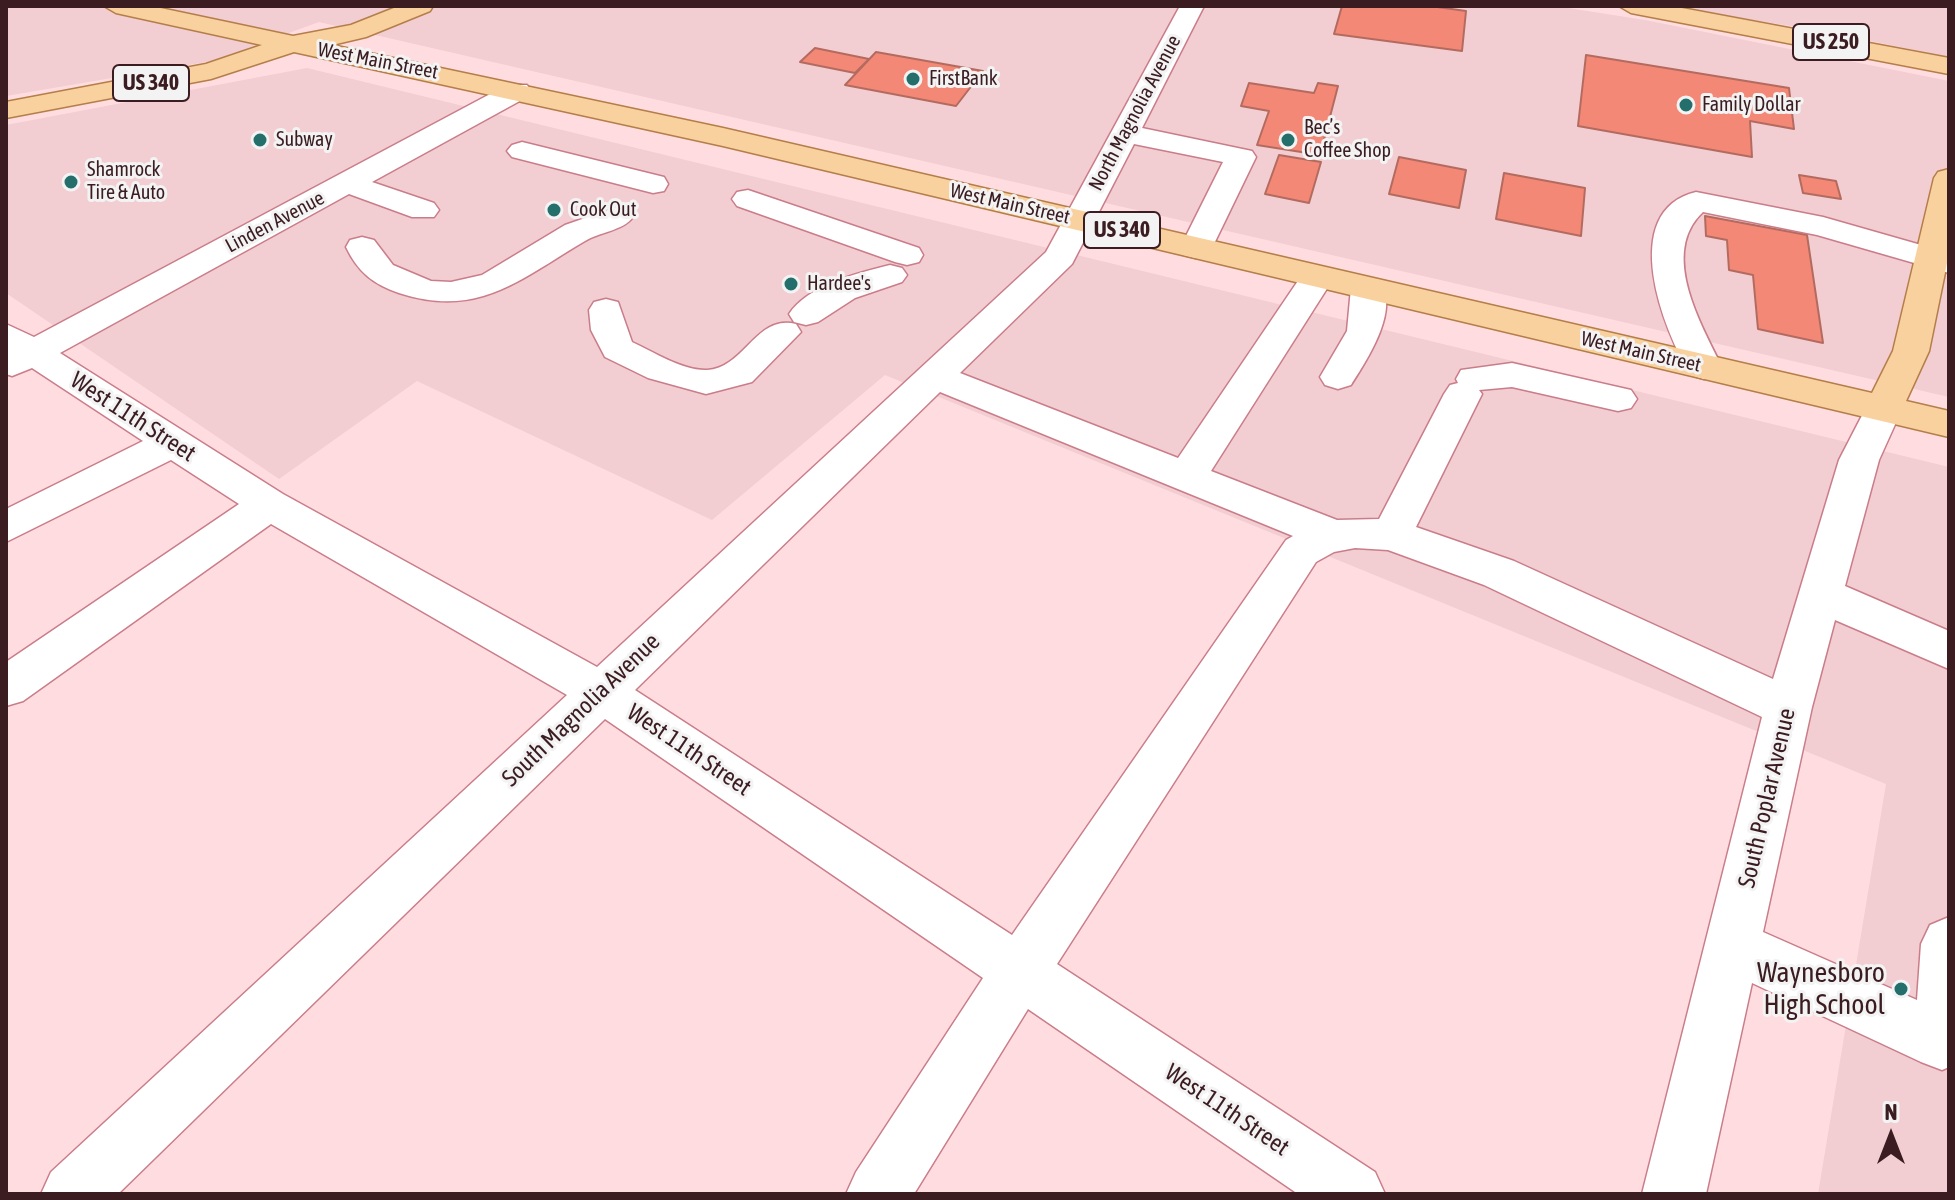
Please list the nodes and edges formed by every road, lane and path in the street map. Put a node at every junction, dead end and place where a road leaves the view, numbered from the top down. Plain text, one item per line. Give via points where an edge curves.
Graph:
1 (94, 6) edge
2 (116, 6) edge
3 (360, 6) edge
4 (421, 6) edge
5 (1192, 6) edge
6 (1631, 6) edge
7 (293, 44) junction
8 (1949, 66) edge
9 (517, 91) junction
10 (10, 109) edge
11 (1125, 133) junction
12 (522, 151) dead end
13 (1949, 182) edge
14 (347, 183) junction
15 (653, 184) dead end
16 (748, 199) dead end
17 (423, 210) dead end
18 (617, 217) dead end
19 (1079, 220) junction
20 (362, 247) dead end
21 (1196, 248) junction
22 (1940, 260) edge
23 (1318, 276) junction
24 (1368, 288) junction
25 (606, 310) dead end
26 (1561, 333) junction
27 (15, 352) edge
28 (1704, 367) junction
29 (934, 376) junction
30 (1338, 377) dead end
31 (1556, 383) junction
32 (1618, 399) dead end
33 (1883, 409) junction
34 (1949, 424) edge
35 (172, 443) junction
36 (1187, 476) junction
37 (269, 504) junction
38 (6, 527) edge
39 (1391, 535) junction
40 (1336, 537) junction
41 (1820, 594) junction
42 (1949, 651) edge
43 (6, 687) edge
44 (600, 691) junction
45 (1788, 707) junction
46 (1949, 944) edge
47 (1732, 946) junction
48 (1020, 971) junction
49 (73, 1194) edge
50 (878, 1194) edge
51 (1353, 1194) edge
52 (1674, 1194) edge

1 - 10 main road via 121,16 150,48 130,72
2 - 7 main road, West Main Street
3 - 7 main road via 331,16
4 - 7 main road via 357,32
5 - 11 street, North Magnolia Avenue
6 - 8 main road, US 250
7 - 9 main road, West Main Street / US 340
7 - 10 main road, US 340 via 211,71
9 - 14 street, Linden Avenue
9 - 19 main road, West Main Street / US 340
11 - 19 street, North Magnolia Avenue
11 - 21 street via 1241,157
12 - 15 street
13 - 22 main road
14 - 17 street
14 - 27 street, Linden Avenue
16 - 25 street via 898,265 843,291 795,323 739,374 706,382 661,370 618,349
18 - 20 street via 579,231 490,286 467,291 416,288 372,268
19 - 21 main road, West Main Street / US 340
19 - 29 street, South Magnolia Avenue via 1060,257
21 - 23 main road, West Main Street / US 340
22 - 28 street via 1823,227 1696,201 1680,211 1666,244 1677,310
22 - 33 main road via 1911,351
23 - 24 main road, West Main Street / US 340
23 - 36 street
24 - 26 main road, West Main Street / US 340
24 - 30 street via 1365,331
26 - 28 main road, West Main Street / US 340
26 - 31 street
27 - 35 street, West 11th Street
28 - 33 main road, West Main Street / US 340
29 - 36 street
29 - 44 street, South Magnolia Avenue
31 - 32 street
31 - 39 street via 1512,375 1468,387
33 - 34 main road, West Main Street / US 340
33 - 41 street, South Poplar Avenue via 1859,460
35 - 37 street, West 11th Street
35 - 38 street
36 - 40 street
37 - 43 street
37 - 44 street, West 11th Street
39 - 40 street
39 - 45 street via 1499,573
40 - 48 street via 1301,551
41 - 42 street
41 - 45 street, South Poplar Avenue
44 - 48 street, West 11th Street
44 - 49 street, South Magnolia Avenue
45 - 47 street, South Poplar Avenue
46 - 47 street via 1942,1041
47 - 52 street, South Poplar Avenue
48 - 50 street
48 - 51 street, West 11th Street

